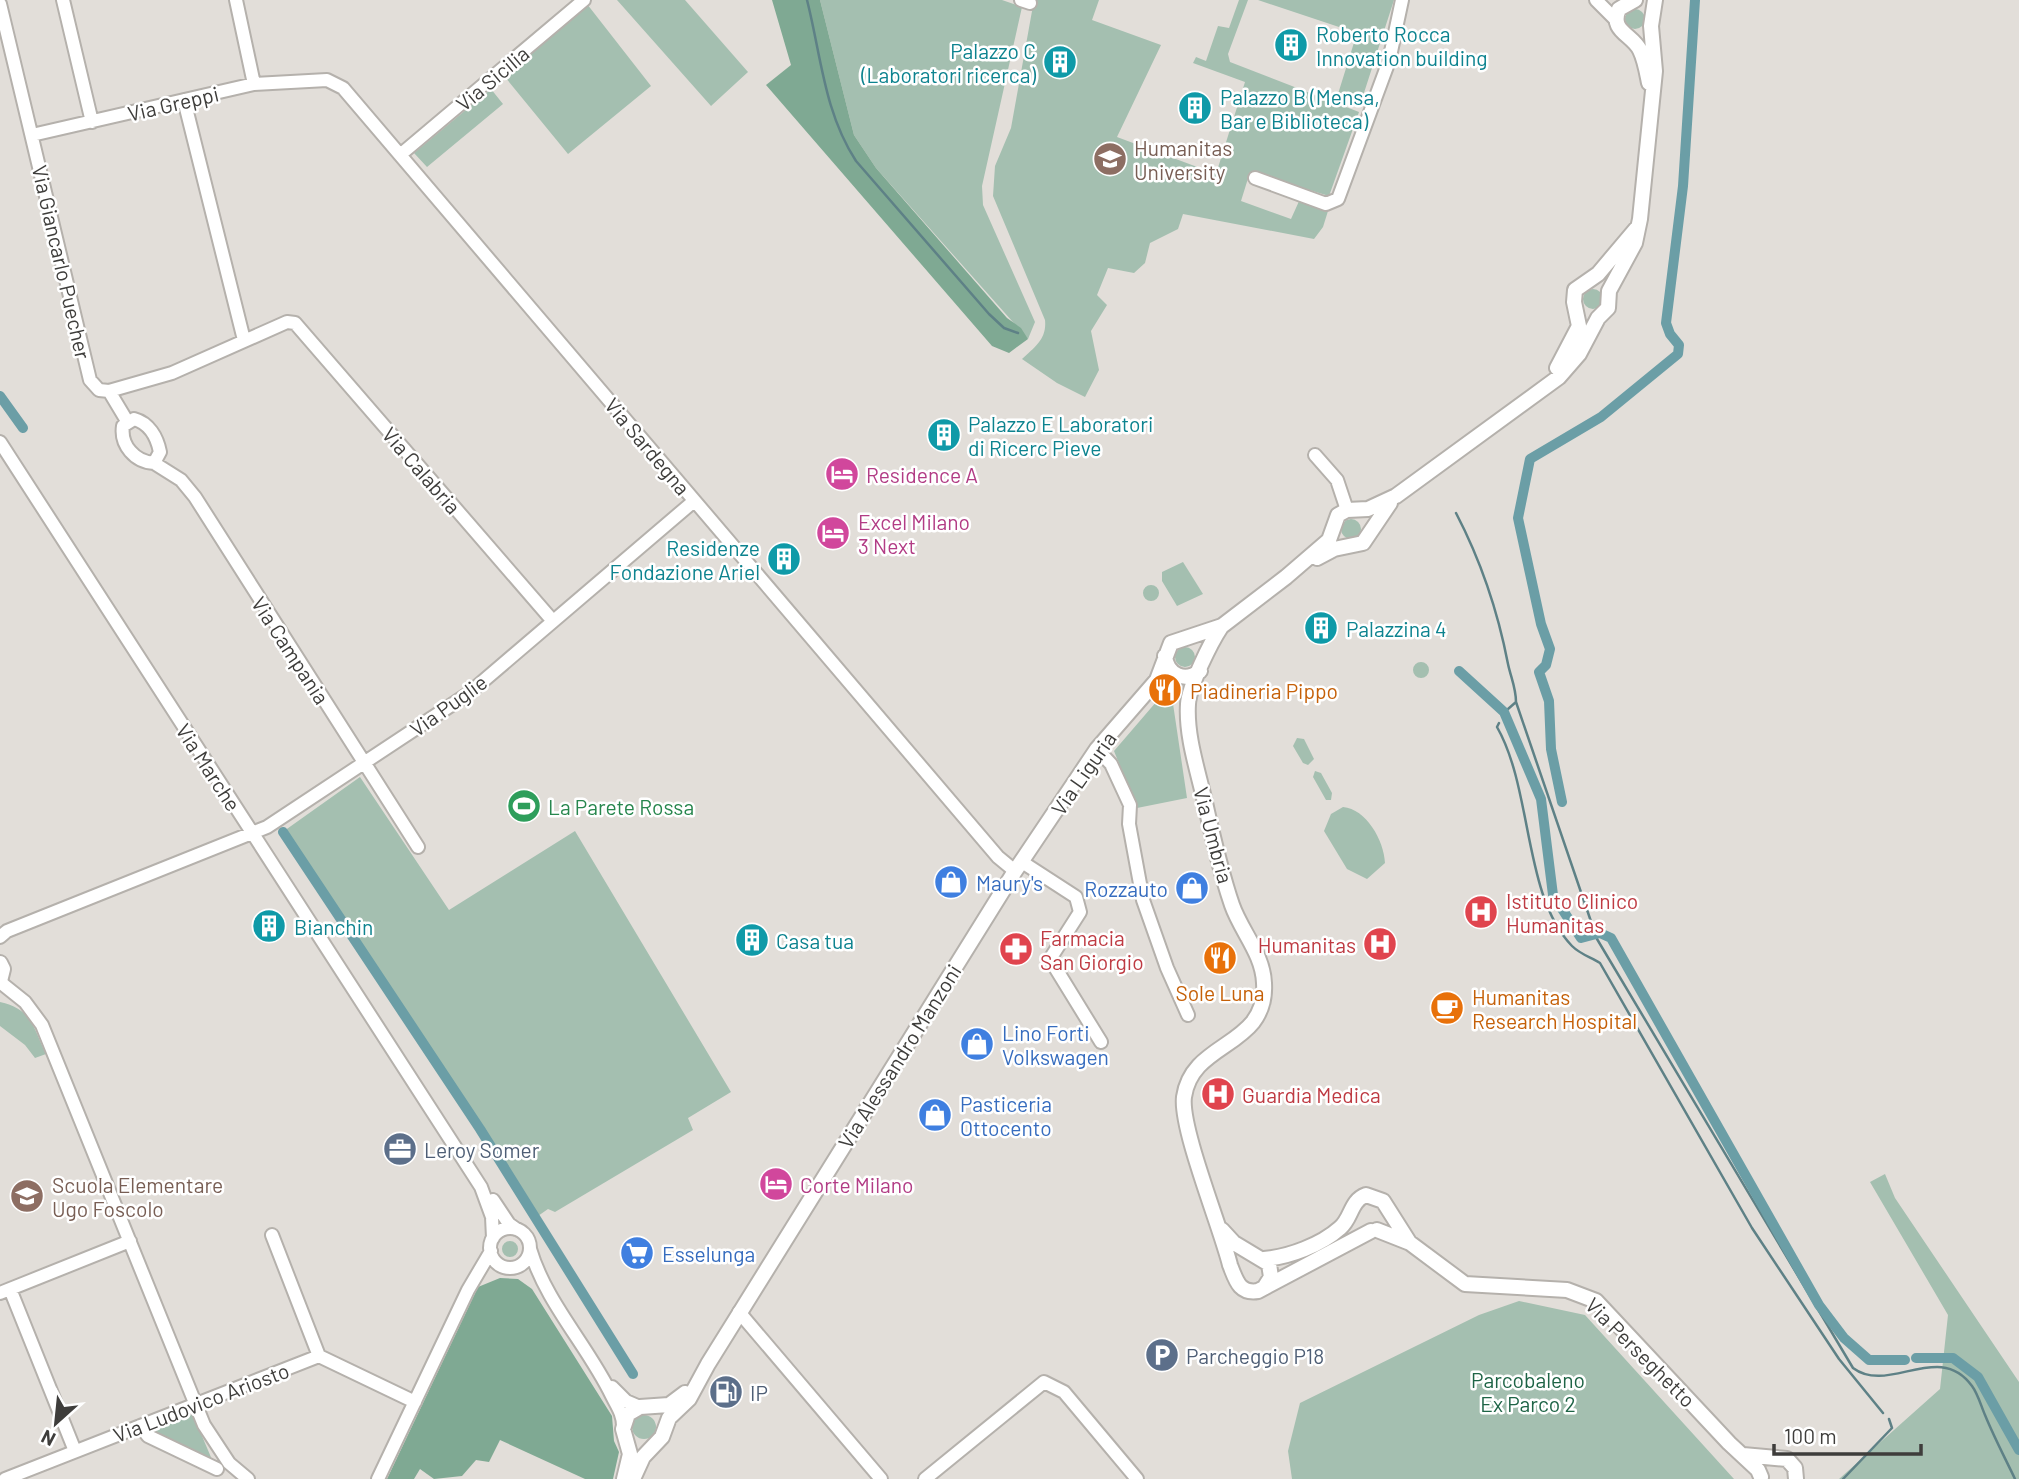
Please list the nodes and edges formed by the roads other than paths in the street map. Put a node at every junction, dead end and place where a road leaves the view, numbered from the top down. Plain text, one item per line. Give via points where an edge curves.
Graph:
1 (63, 0) edge
2 (236, 0) edge
3 (584, 0) edge
4 (1402, 0) edge
5 (1596, 0) edge
6 (1629, 1) edge
7 (0, 4) edge
8 (1653, 14) edge
9 (1616, 20) junction
10 (1625, 35) junction
11 (254, 84) junction
12 (1651, 92) junction
13 (184, 100) junction
14 (92, 122) junction
15 (33, 135) junction
16 (400, 155) junction
17 (1255, 178) dead end
18 (1637, 228) junction
19 (1590, 280) junction
20 (1609, 291) junction
21 (1577, 308) junction
22 (1604, 313) junction
23 (244, 340) junction
24 (109, 391) junction
25 (1543, 391) junction
26 (127, 421) junction
27 (0, 442) edge
28 (1315, 454) dead end
29 (154, 463) junction
30 (1396, 496) junction
31 (694, 501) junction
32 (1352, 510) junction
33 (1370, 529) junction
34 (1333, 531) junction
35 (1347, 547) junction
36 (1286, 577) junction
37 (552, 621) junction
38 (1222, 626) junction
39 (1188, 638) junction
40 (1165, 656) junction
41 (1202, 664) junction
42 (1178, 675) junction
43 (1157, 680) junction
44 (1188, 703) junction
45 (1097, 749) junction
46 (364, 763) junction
47 (253, 834) junction
48 (418, 846) dead end
49 (1018, 867) junction
50 (0, 937) edge
51 (0, 963) edge
52 (0, 982) edge
53 (1188, 1015) dead end
54 (1101, 1042) dead end
55 (481, 1187) junction
56 (1388, 1211) junction
57 (1352, 1212) junction
58 (1221, 1228) junction
59 (516, 1229) junction
60 (1374, 1230) junction
61 (272, 1235) dead end
62 (130, 1241) junction
63 (1410, 1243) junction
64 (492, 1244) junction
65 (530, 1249) junction
66 (1259, 1257) junction
67 (512, 1268) junction
68 (1235, 1276) junction
69 (475, 1281) junction
70 (546, 1287) junction
71 (1264, 1288) junction
72 (5, 1291) edge
73 (739, 1312) junction
74 (320, 1356) junction
75 (603, 1376) junction
76 (697, 1384) junction
77 (415, 1402) junction
78 (195, 1405) junction
79 (644, 1407) junction
80 (140, 1426) junction
81 (665, 1428) junction
82 (625, 1432) junction
83 (655, 1445) junction
84 (75, 1451) junction
85 (1742, 1455) junction
86 (1775, 1457) junction
87 (220, 1470) edge
88 (1761, 1478) edge
89 (5, 1479) edge
90 (248, 1479) edge
91 (379, 1479) edge
92 (624, 1479) edge
93 (633, 1479) edge
94 (881, 1479) edge
95 (925, 1479) edge
96 (1137, 1479) edge
97 (1796, 1479) edge

1 - 14 street
2 - 11 street
3 - 16 street, Via Sicilia
4 - 17 street via 1389,61 1338,199 1326,204
5 - 9 street
6 - 8 street via 1646,5
6 - 9 street via 1619,9
7 - 15 street, Via Giancarlo Puecher
8 - 10 street via 1643,35
8 - 12 street
9 - 10 street
10 - 12 street via 1641,53
11 - 13 street, Via Greppi
11 - 16 street, Via Sardegna via 327,80 354,99
12 - 18 street
13 - 14 street, Via Greppi
13 - 23 street
14 - 15 street, Via Greppi
15 - 24 street, Via Giancarlo Puecher via 90,380 100,390
16 - 31 street, Via Sardegna
18 - 19 street
18 - 20 street via 1635,243
19 - 20 street via 1602,282
19 - 21 street via 1576,290
20 - 22 street via 1610,303
21 - 22 street via 1586,316
21 - 25 street via 1577,333
22 - 25 street via 1579,354
23 - 24 street via 172,373
23 - 37 street, Via Calabria via 291,321
24 - 26 street, Via Campania
25 - 30 street
26 - 29 street, Via Campania via 122,434 129,450
26 - 29 street via 142,421 154,434 160,452
27 - 47 street, Via Marche
28 - 32 street via 1337,480
29 - 46 street, Via Campania via 181,480 195,497
30 - 32 street
30 - 33 street
31 - 37 street, Via Puglie
31 - 49 street, Via Sardegna via 998,857
32 - 33 street via 1367,518
32 - 34 street via 1335,518
33 - 35 street via 1363,543
34 - 35 street
34 - 36 street via 1329,540
35 - 36 street via 1327,552
36 - 38 street
37 - 46 street, Via Puglie via 468,694
38 - 39 street
38 - 41 street
39 - 40 street via 1171,643
39 - 41 street via 1200,645
40 - 42 street
40 - 43 street, Via Liguria
41 - 42 street
41 - 44 street, Via Umbria
42 - 43 street, Via Liguria
42 - 44 street
43 - 45 street, Via Liguria
44 - 58 street, Via Umbria via 1193,751 1219,861 1233,907 1262,968 1265,996 1255,1021 1200,1064 1185,1096 1187,1122
45 - 49 street, Via Liguria
45 - 53 street via 1111,764 1130,805 1129,824 1143,900
46 - 47 street, Via Puglie
46 - 48 street, Via Campania
47 - 50 street, Via Puglie
47 - 55 street, Via Marche
49 - 54 street, Via Sardegna via 1076,897 1080,904 1080,912 1050,959
49 - 73 street, Via Alessandro Manzoni
51 - 52 street
52 - 62 street via 25,1002 42,1025
55 - 59 street
55 - 64 street via 492,1217
56 - 57 street via 1383,1201 1372,1195 1359,1199
56 - 60 street via 1386,1221
56 - 63 street, Via Perseghetto
57 - 60 street via 1358,1226
57 - 66 street via 1340,1228 1312,1244 1281,1258
58 - 66 street via 1234,1243
58 - 68 street
59 - 64 street via 503,1230
59 - 65 street via 527,1237
60 - 63 street, Via Perseghetto
60 - 71 street
61 - 74 street
62 - 72 street
62 - 78 street
63 - 85 street, Via Perseghetto via 1465,1284 1567,1290 1596,1301
64 - 67 street via 496,1262
64 - 69 street
65 - 67 street via 525,1261
65 - 70 street
66 - 68 street via 1237,1264
66 - 71 street via 1271,1274
67 - 69 street via 497,1269
67 - 70 street
68 - 71 street via 1246,1290
69 - 77 street
70 - 75 street
72 - 84 street
73 - 76 street, Via Alessandro Manzoni
73 - 94 street
74 - 77 street
74 - 78 street, Via Ludovico Ariosto
75 - 79 street via 626,1401
75 - 82 street
76 - 79 street, Via Alessandro Manzoni via 669,1405
76 - 81 street, Via Alessandro Manzoni
77 - 91 street
78 - 80 street, Via Ludovico Ariosto
78 - 87 street via 215,1444
79 - 81 street via 661,1415
79 - 82 street via 628,1413
80 - 84 street, Via Ludovico Ariosto
80 - 87 street via 148,1436
81 - 83 street, Via Alessandro Manzoni
82 - 83 street via 639,1447
82 - 92 street via 630,1454
83 - 93 street, Via Alessandro Manzoni via 643,1457
84 - 89 street, Via Ludovico Ariosto
85 - 86 street
85 - 88 street, Via Perseghetto
86 - 88 street via 1763,1466
86 - 97 street via 1792,1462
87 - 90 street
95 - 96 street via 1038,1385 1051,1384 1064,1392

